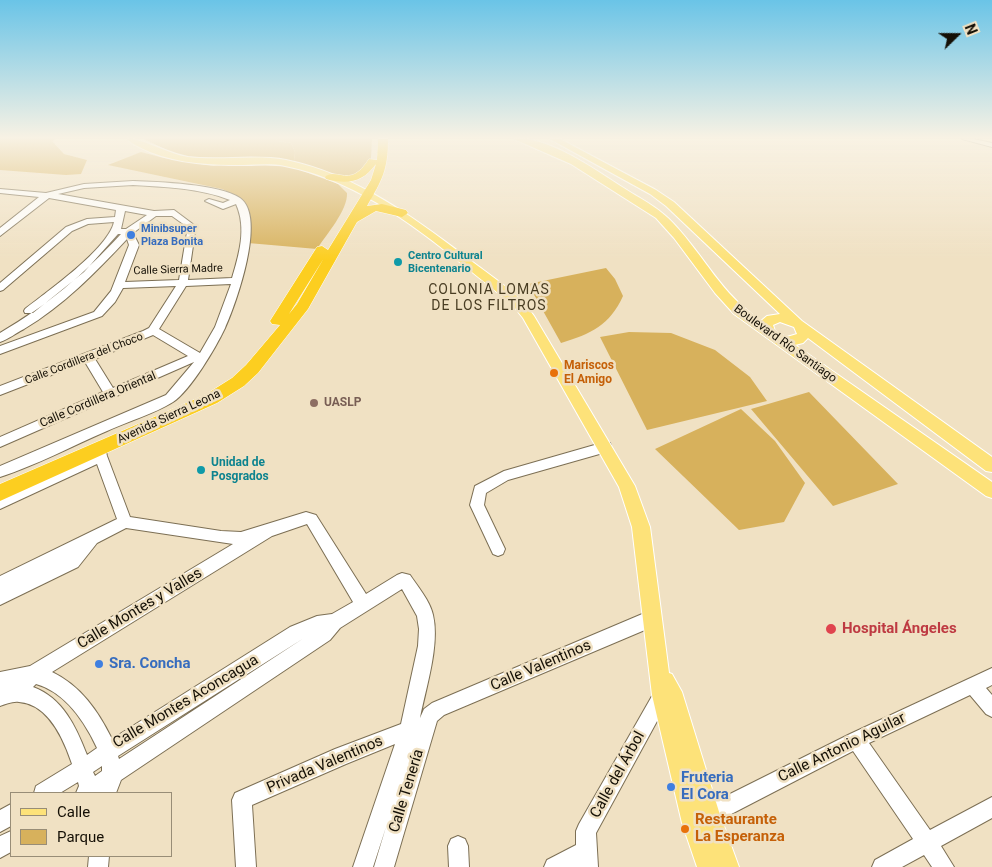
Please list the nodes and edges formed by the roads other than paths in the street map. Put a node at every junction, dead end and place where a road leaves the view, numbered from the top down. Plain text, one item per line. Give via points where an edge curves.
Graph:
1 (332, 179) edge
2 (365, 179) edge
3 (603, 179) edge
4 (629, 179) edge
5 (377, 180) joint
6 (0, 191) edge
7 (359, 194) junction
8 (0, 196) edge
9 (51, 196) junction
10 (237, 200) junction
11 (209, 201) dead end
12 (121, 213) junction
13 (402, 213) junction
14 (154, 214) junction
15 (352, 219) junction
16 (116, 231) junction
17 (0, 232) edge
18 (128, 232) junction
19 (0, 241) edge
20 (302, 279) junction
21 (236, 281) junction
22 (183, 283) junction
23 (120, 285) junction
24 (0, 288) edge
25 (308, 296) junction
26 (288, 305) junction
27 (798, 324) junction
28 (0, 329) edge
29 (153, 330) junction
30 (771, 336) junction
31 (0, 338) edge
32 (0, 350) edge
33 (268, 350) junction
34 (88, 357) junction
35 (199, 358) junction
36 (0, 391) edge
37 (111, 395) junction
38 (0, 442) edge
39 (605, 447) junction
40 (992, 466) edge
41 (0, 472) edge
42 (0, 483) edge
43 (992, 491) edge
44 (0, 494) edge
45 (0, 503) edge
46 (125, 522) junction
47 (266, 532) junction
48 (93, 538) junction
49 (498, 549) dead end
50 (0, 584) edge
51 (0, 598) edge
52 (363, 604) junction
53 (653, 618) junction
54 (259, 668) junction
55 (33, 674) junction
56 (992, 676) edge
57 (0, 681) edge
58 (972, 685) junction
59 (665, 687) junction
60 (18, 693) junction
61 (0, 697) edge
62 (992, 708) edge
63 (430, 715) joint
64 (409, 730) junction
65 (856, 740) junction
66 (107, 751) junction
67 (82, 768) junction
68 (98, 789) edge
69 (45, 792) edge
70 (992, 807) edge
71 (701, 819) junction
72 (928, 843) junction
73 (458, 846) dead end
74 (587, 859) edge
75 (246, 867) edge
76 (363, 867) edge
77 (384, 867) edge
78 (459, 867) edge
79 (554, 867) edge
80 (709, 867) edge
81 (727, 867) edge
82 (882, 867) edge
83 (944, 867) edge

1 - 7 highway
2 - 7 highway, Avenida Sierra Leona
3 - 30 main road, Boulevard Río Santiago via 669,224 724,298
4 - 27 main road, Boulevard Río Santiago via 670,204
5 - 7 highway, Avenida Sierra Leona
5 - 13 highway via 379,192
6 - 9 street
7 - 13 main road
7 - 15 highway, Avenida Sierra Leona
7 - 20 highway, Avenida Sierra Leona
8 - 9 street
9 - 10 street via 65,190 128,183 219,192
9 - 12 street, Calle Cordillera del Choco
9 - 17 street
9 - 19 street
10 - 11 street via 223,206
10 - 21 street via 244,208 246,230
12 - 14 street, Calle Cordillera del Choco
12 - 16 street
12 - 24 street via 69,228
13 - 15 highway via 370,208
13 - 39 main road via 515,300 528,316
14 - 18 street
14 - 22 street, Calle Cordillera del Choco via 174,213 190,224
15 - 25 highway, Avenida Sierra Leona
16 - 18 street
16 - 28 street via 81,270 38,305
18 - 23 street via 134,245
18 - 31 street via 65,295
20 - 25 highway via 300,293
20 - 26 highway, Avenida Sierra Leona
21 - 22 street, Calle Sierra Madre
21 - 35 street via 220,328
22 - 23 street, Calle Sierra Madre
22 - 29 street, Calle Cordillera del Choco
23 - 32 street via 108,306 98,314
25 - 33 highway, Avenida Sierra Leona
26 - 33 highway via 288,313
26 - 42 highway, Avenida Sierra Leona via 244,367 224,381
27 - 30 main road via 804,332 800,339 787,342
27 - 30 main road via 782,318 771,319 766,324
27 - 40 main road, Boulevard Río Santiago
29 - 34 street, Calle Cordillera del Choco
29 - 35 street
30 - 43 main road, Boulevard Río Santiago
33 - 44 highway, Avenida Sierra Leona via 238,382 211,400
34 - 36 street, Calle Cordillera del Choco
34 - 37 street
35 - 37 street, Calle Cordillera Oriental
35 - 41 street, Avenida Sierra Leona via 182,386 170,398
37 - 38 street, Calle Cordillera Oriental
39 - 49 street via 504,476 480,490 477,505
39 - 53 main road via 627,486 642,527
45 - 46 street via 101,456
46 - 47 street via 220,538 241,538
46 - 48 street
47 - 52 street via 300,518 311,519
47 - 55 street, Calle Montes y Valles
48 - 50 street
48 - 51 street via 73,562
52 - 54 street, Calle Montes Aconcagua via 334,622 324,634
52 - 64 street, Calle Montes Aconcagua via 405,580 425,614 426,646
53 - 59 main road
53 - 63 street, Calle Valentinos
54 - 66 street, Calle Montes Aconcagua
54 - 68 street, Calle Montes Aconcagua
55 - 57 street
55 - 60 street, Calle Montes y Valles
55 - 66 street via 64,686 72,694 86,710
56 - 58 street, Calle Antonio Aguilar
58 - 62 street
58 - 65 street, Calle Antonio Aguilar
59 - 71 main road
59 - 74 street, Calle del Árbol via 586,831
60 - 61 street
60 - 67 street via 44,702 64,724
63 - 77 street, Calle Tenería
64 - 75 street, Privada Valentinos via 242,800
64 - 76 street
65 - 71 street, Calle Antonio Aguilar
65 - 72 street
66 - 67 street, Calle Montes Aconcagua
66 - 68 street
67 - 68 street
67 - 69 street, Calle Montes Aconcagua
70 - 72 street
71 - 80 main road
71 - 81 main road
72 - 82 street
72 - 83 street
73 - 78 street
74 - 79 street

